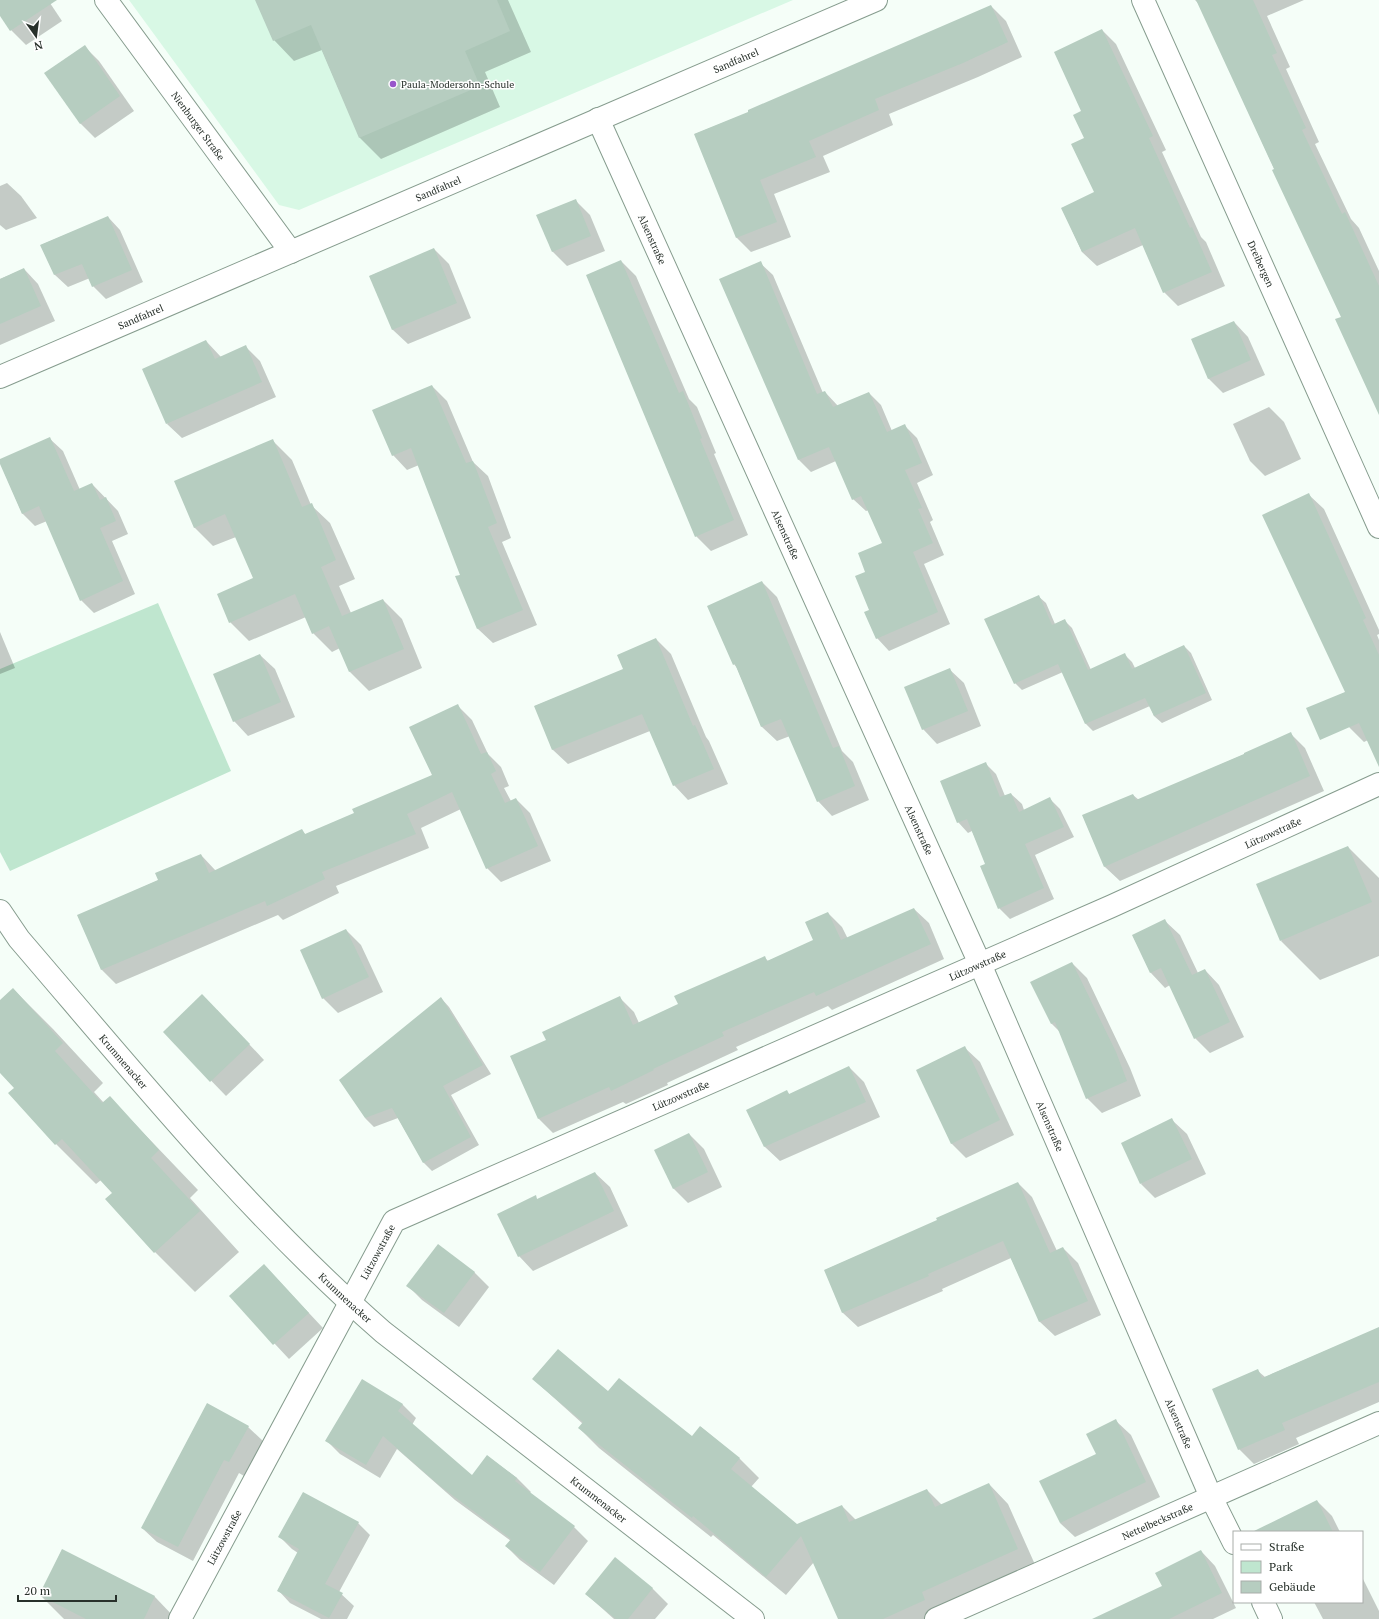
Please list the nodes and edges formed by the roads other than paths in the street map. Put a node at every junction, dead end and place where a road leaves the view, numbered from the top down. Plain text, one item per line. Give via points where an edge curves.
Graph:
1 (106, 0) edge
2 (876, 0) edge
3 (1143, 0) edge
4 (598, 120) junction
5 (291, 252) junction
6 (0, 378) edge
7 (1379, 527) edge
8 (1379, 784) edge
9 (0, 911) edge
10 (980, 964) junction
11 (349, 1302) junction
12 (1379, 1423) edge
13 (1212, 1497) junction
14 (1233, 1541) edge
15 (1263, 1603) edge
16 (180, 1619) edge
17 (753, 1619) edge
18 (936, 1619) edge
19 (1271, 1619) edge

1 - 5 street, Nienburger Straße
2 - 4 street, Sandfahrel
3 - 7 street, Dreibergen
4 - 5 street, Sandfahrel
4 - 10 street, Alsenstraße
5 - 6 street, Sandfahrel
8 - 10 street, Lützowstraße
9 - 11 street, Krummenacker via 18,939 223,1174
10 - 11 street, Lützowstraße via 394,1221
10 - 13 street, Alsenstraße
11 - 16 street, Lützowstraße
11 - 17 street, Krummenacker via 383,1332
12 - 13 street, Nettelbeckstraße
13 - 14 street, Alsenstraße
13 - 18 street, Nettelbeckstraße
15 - 19 street

